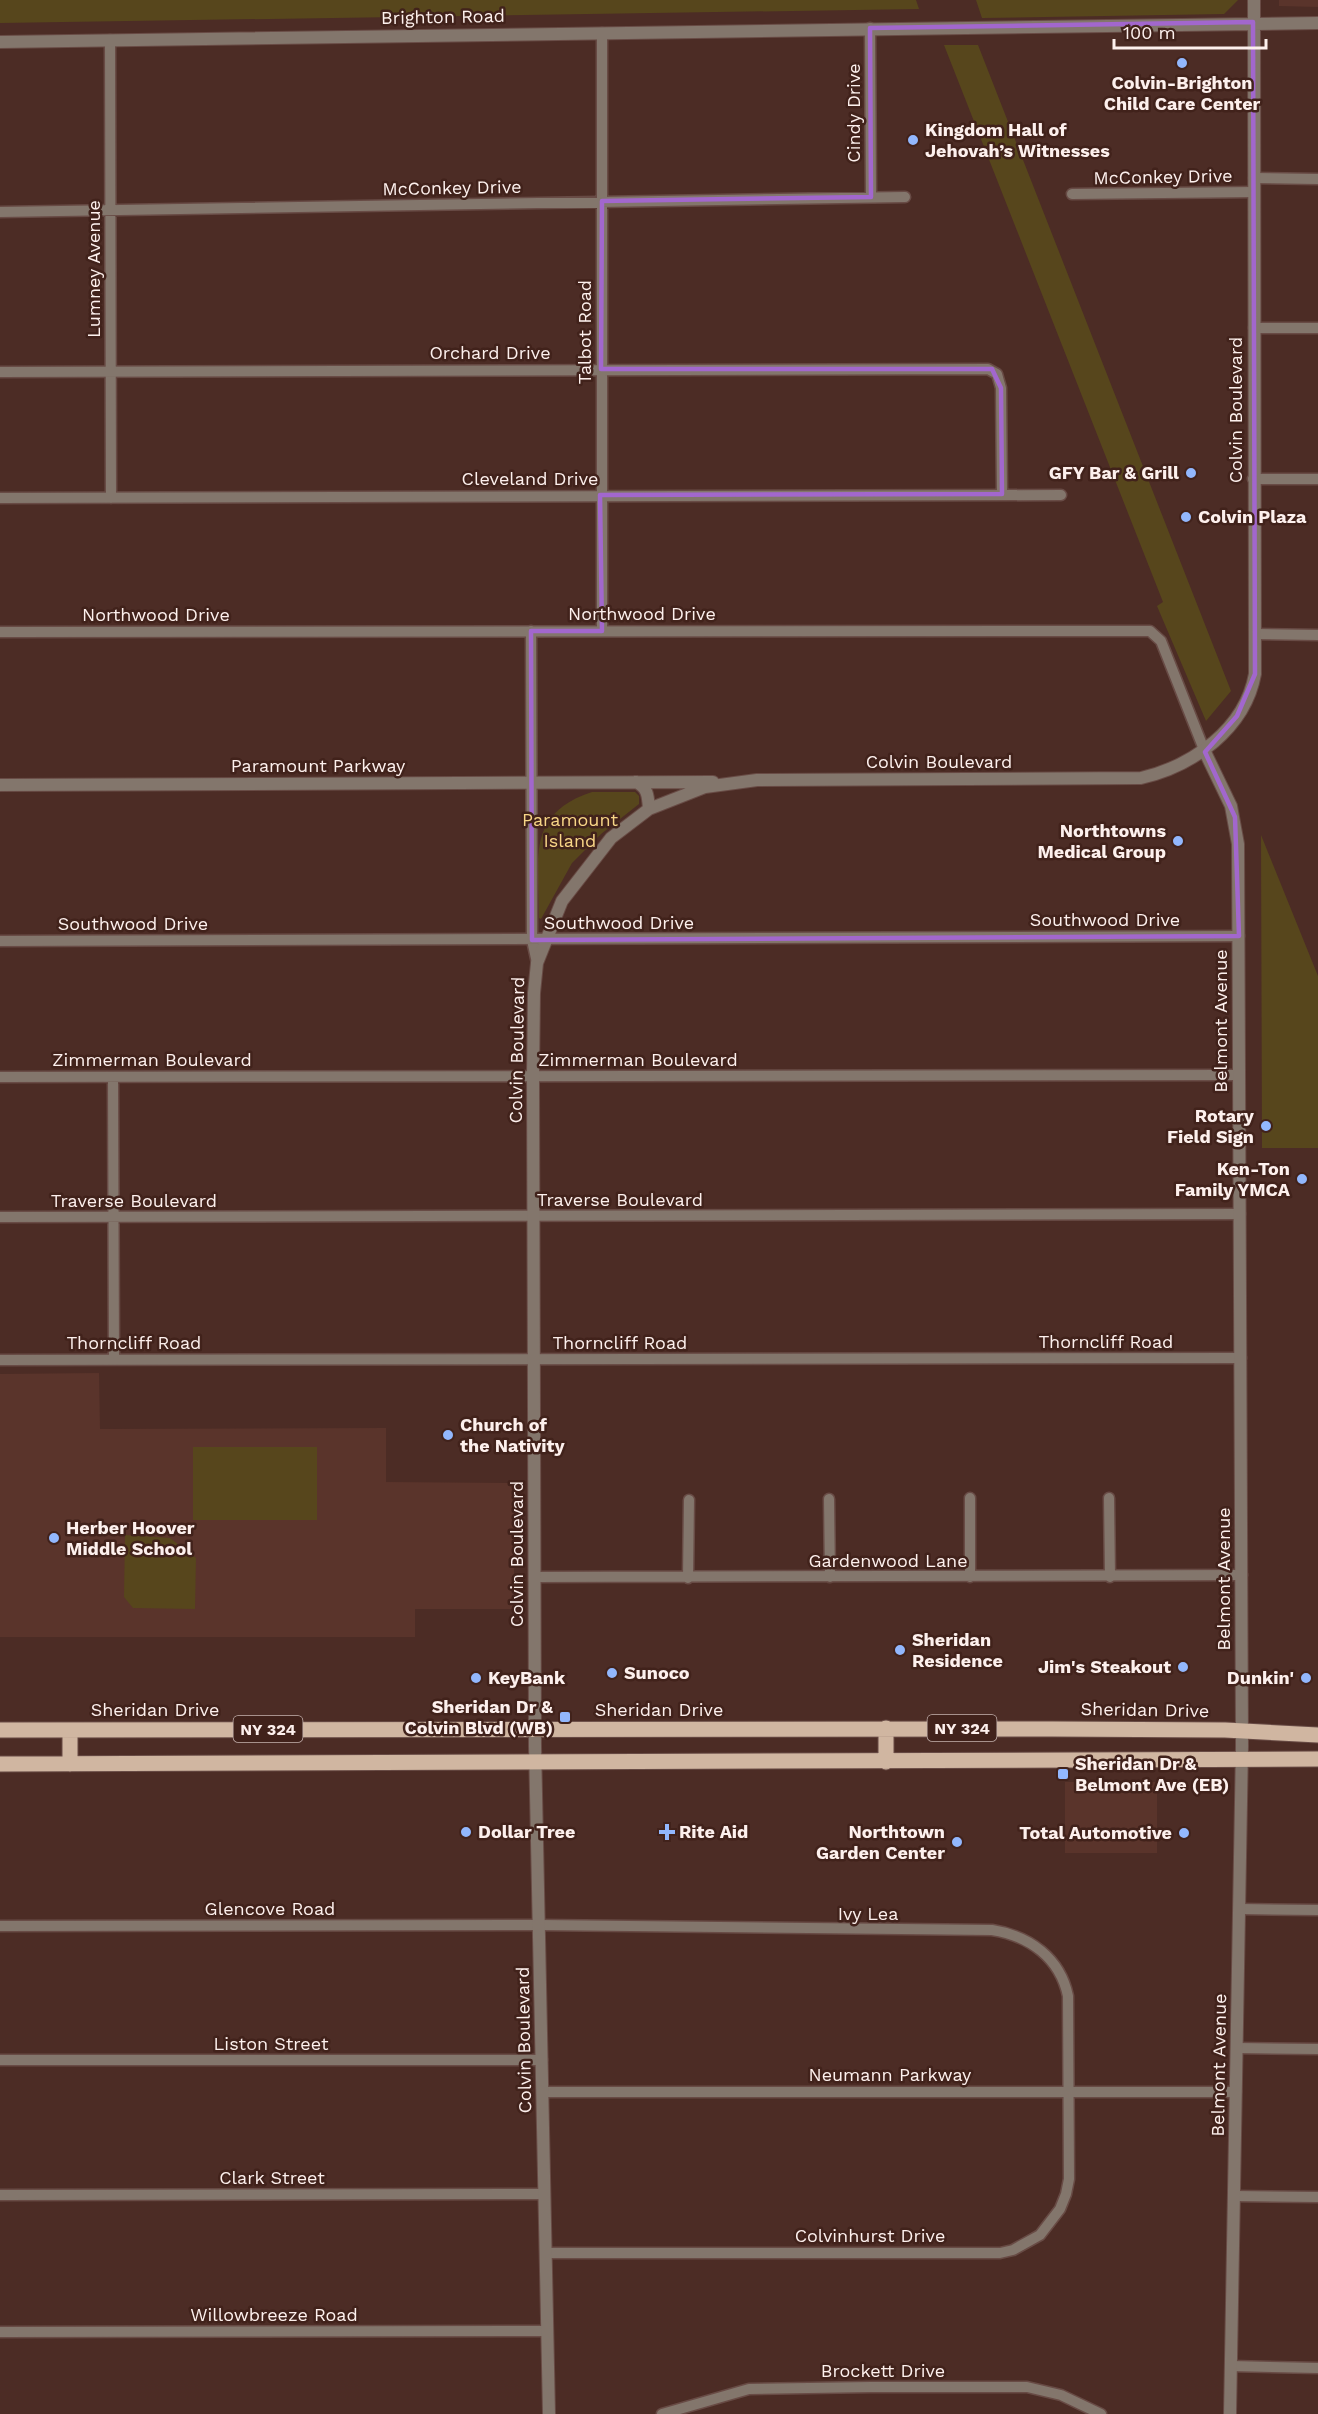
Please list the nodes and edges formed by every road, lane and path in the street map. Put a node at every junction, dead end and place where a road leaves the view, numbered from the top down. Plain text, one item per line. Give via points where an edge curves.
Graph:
1 (1254, 0) edge
2 (1253, 22) junction
3 (1318, 23) edge
4 (870, 28) junction
5 (602, 33) junction
6 (110, 40) junction
7 (0, 42) edge
8 (1254, 178) junction
9 (1318, 179) edge
10 (1254, 192) junction
11 (1072, 194) dead end
12 (871, 197) junction
13 (905, 197) dead end
14 (602, 201) junction
15 (110, 210) junction
16 (0, 212) edge
17 (1254, 328) junction
18 (1318, 328) edge
19 (601, 369) junction
20 (111, 371) junction
21 (0, 372) edge
22 (1253, 478) junction
23 (1318, 479) edge
24 (1002, 494) junction
25 (600, 495) junction
26 (1061, 495) dead end
27 (0, 498) edge
28 (111, 498) junction
29 (531, 631) junction
30 (602, 631) junction
31 (0, 632) edge
32 (1255, 634) junction
33 (1318, 635) edge
34 (1205, 752) junction
35 (636, 782) junction
36 (734, 782) junction
37 (531, 783) junction
38 (0, 785) edge
39 (649, 809) junction
40 (1239, 936) junction
41 (532, 940) junction
42 (545, 940) junction
43 (0, 941) edge
44 (537, 963) junction
45 (1239, 1075) junction
46 (533, 1076) junction
47 (0, 1077) edge
48 (112, 1077) junction
49 (1240, 1214) junction
50 (113, 1217) junction
51 (533, 1217) junction
52 (0, 1218) edge
53 (1240, 1358) junction
54 (114, 1359) junction
55 (534, 1359) junction
56 (0, 1360) edge
57 (970, 1498) dead end
58 (1109, 1498) dead end
59 (829, 1499) dead end
60 (689, 1500) dead end
61 (1242, 1575) junction
62 (535, 1577) junction
63 (830, 1577) junction
64 (970, 1577) junction
65 (1110, 1577) junction
66 (688, 1578) junction
67 (886, 1728) junction
68 (535, 1729) junction
69 (0, 1730) edge
70 (70, 1730) junction
71 (1242, 1732) junction
72 (1318, 1735) edge
73 (1318, 1759) edge
74 (1242, 1760) junction
75 (886, 1762) junction
76 (536, 1763) junction
77 (0, 1764) edge
78 (70, 1764) junction
79 (1241, 1909) junction
80 (1318, 1910) edge
81 (540, 1925) junction
82 (0, 1926) edge
83 (1238, 2048) junction
84 (1318, 2049) edge
85 (0, 2060) edge
86 (542, 2060) junction
87 (543, 2092) junction
88 (1069, 2092) junction
89 (1236, 2092) junction
90 (544, 2194) junction
91 (0, 2195) edge
92 (1234, 2196) junction
93 (1318, 2197) edge
94 (546, 2253) junction
95 (547, 2331) junction
96 (0, 2332) edge
97 (1231, 2366) junction
98 (1318, 2368) edge
99 (681, 2412) edge
100 (550, 2414) edge
101 (662, 2414) edge
102 (1101, 2414) edge
103 (1230, 2414) edge

1 - 2 street, Colvin Boulevard
2 - 3 street, Brighton Road
2 - 4 street, Brighton Road
2 - 8 street, Colvin Boulevard
4 - 5 street, Brighton Road
4 - 12 street, Cindy Drive
5 - 6 street, Brighton Road
5 - 14 street, Talbot Road
6 - 7 street, Brighton Road
6 - 15 street, Lumney Avenue
8 - 9 street
8 - 10 street, Colvin Boulevard
10 - 11 street, McConkey Drive
10 - 17 street, Colvin Boulevard
12 - 13 street, McConkey Drive
12 - 14 street, McConkey Drive
14 - 15 street, McConkey Drive
14 - 19 street, Talbot Road
15 - 16 street, McConkey Drive
15 - 20 street, Lumney Avenue
17 - 18 street
17 - 22 street, Colvin Boulevard
19 - 20 street, Orchard Drive
19 - 24 street, Orchard Drive via 992,370 1000,379
19 - 25 street, Talbot Road
20 - 21 street, Orchard Drive
20 - 28 street, Lumney Avenue
22 - 23 street
22 - 32 street, Colvin Boulevard
24 - 25 street, Cleveland Drive
24 - 26 street, Cleveland Drive
25 - 28 street, Cleveland Drive
25 - 30 street, Talbot Road
27 - 28 street, Cleveland Drive
29 - 30 street, Northwood Drive
29 - 31 street, Northwood Drive
29 - 37 street
30 - 34 street, Northwood Drive via 1150,631 1161,641
32 - 33 street
32 - 34 street, Colvin Boulevard via 1255,674 1249,697
34 - 36 street, Colvin Boulevard via 1168,771 1125,780
34 - 40 street, Belmont Avenue via 1235,817
35 - 36 street, Paramount Parkway
35 - 37 street, Paramount Parkway
35 - 39 street via 648,794
36 - 39 street, Colvin Boulevard via 705,788
37 - 38 street, Paramount Parkway
37 - 41 street
39 - 42 street, Colvin Boulevard via 611,838 562,901
40 - 42 street, Southwood Drive
40 - 45 street, Belmont Avenue
41 - 42 street, Southwood Drive
41 - 43 street, Southwood Drive
41 - 44 street
42 - 44 street, Colvin Boulevard
44 - 46 street, Colvin Boulevard
45 - 46 street, Zimmerman Boulevard
45 - 49 street, Belmont Avenue
46 - 48 street, Zimmerman Boulevard
46 - 51 street, Colvin Boulevard
47 - 48 street, Zimmerman Boulevard
48 - 50 street
49 - 51 street, Traverse Boulevard
49 - 53 street, Belmont Avenue
50 - 51 street, Traverse Boulevard
50 - 52 street, Traverse Boulevard
50 - 54 street
51 - 55 street, Colvin Boulevard
53 - 55 street, Thorncliff Road
53 - 61 street, Belmont Avenue
54 - 55 street, Thorncliff Road
54 - 56 street, Thorncliff Road
55 - 62 street, Colvin Boulevard
57 - 64 street
58 - 65 street
59 - 63 street
60 - 66 street
61 - 65 street, Gardenwood Lane
61 - 71 street, Belmont Avenue
62 - 66 street, Gardenwood Lane
62 - 68 street, Colvin Boulevard
63 - 64 street, Gardenwood Lane
63 - 66 street, Gardenwood Lane
64 - 65 street, Gardenwood Lane
67 - 68 main road, Sheridan Drive / NY 324
67 - 71 main road, Sheridan Drive / NY 324
67 - 75 main road
68 - 70 main road, Sheridan Drive / NY 324
68 - 76 street, Colvin Boulevard
69 - 70 main road, Sheridan Drive / NY 324
70 - 78 main road
71 - 72 main road, Sheridan Drive / NY 324
71 - 74 street, Belmont Avenue
73 - 74 main road, NY 324
74 - 75 main road, NY 324
74 - 79 street, Belmont Avenue
75 - 76 main road, NY 324
76 - 78 main road, NY 324
76 - 81 street, Colvin Boulevard
77 - 78 main road, NY 324
79 - 80 street
79 - 83 street, Belmont Avenue
81 - 82 street, Glencove Road
81 - 86 street, Colvin Boulevard
81 - 88 street, Ivy Lea via 1006,1932 1044,1952 1066,1984
83 - 84 street
83 - 89 street, Belmont Avenue
85 - 86 street, Liston Street
86 - 87 street, Colvin Boulevard
87 - 88 street, Neumann Parkway
87 - 90 street, Colvin Boulevard
88 - 89 street, Neumann Parkway
88 - 94 street, Colvinhurst Drive via 1066,2194 1050,2225 1013,2250
89 - 92 street, Belmont Avenue
90 - 91 street, Clark Street
90 - 94 street, Colvin Boulevard
92 - 93 street
92 - 97 street, Belmont Avenue
94 - 95 street, Colvin Boulevard
95 - 96 street, Willowbreeze Road
95 - 100 street, Colvin Boulevard
97 - 98 street
97 - 103 street, Belmont Avenue
99 - 101 street, Brockett Drive
99 - 102 street, Brockett Drive via 731,2392 766,2387 1016,2387 1061,2395

